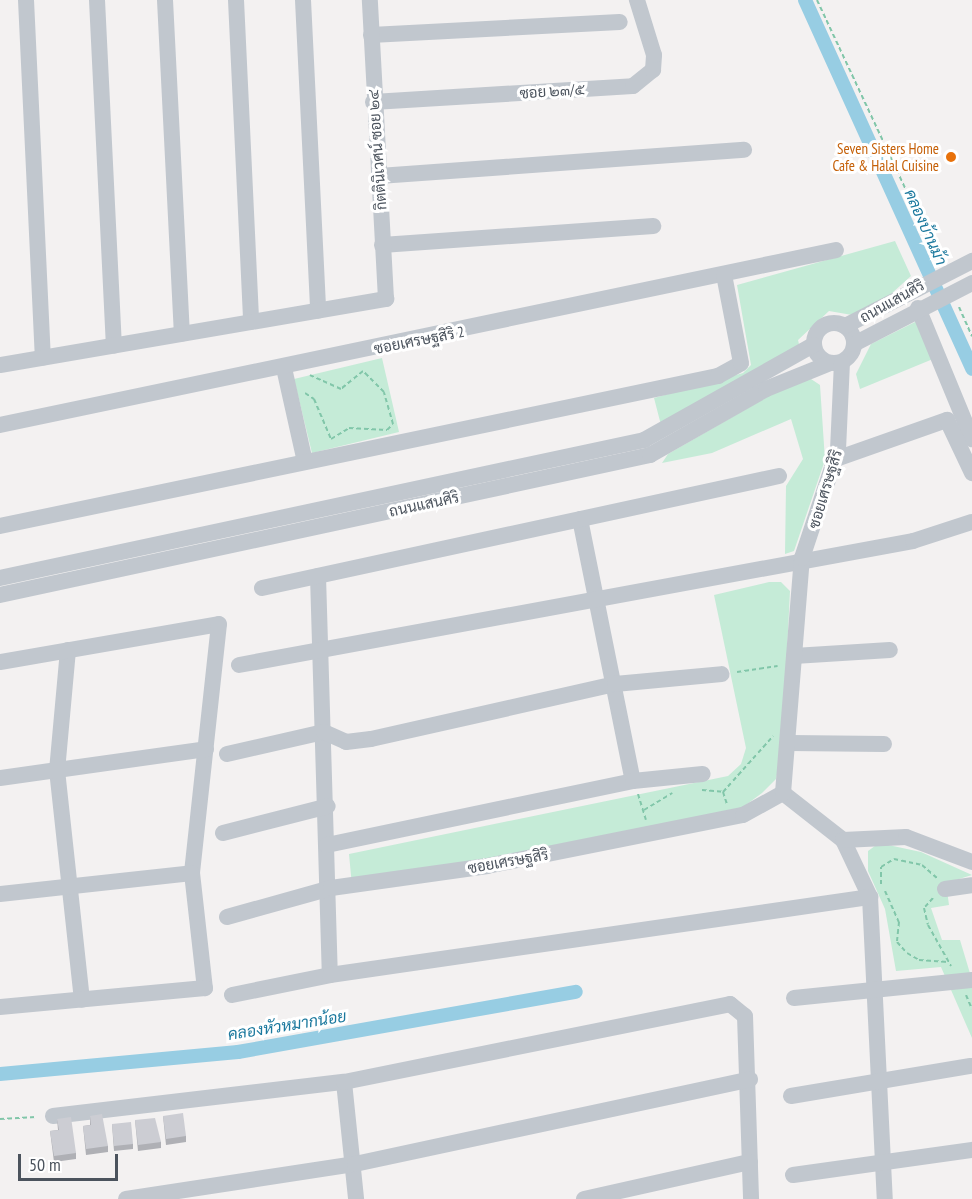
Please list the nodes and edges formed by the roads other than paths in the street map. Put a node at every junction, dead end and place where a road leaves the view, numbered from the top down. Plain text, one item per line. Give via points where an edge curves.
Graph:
1 (26, 0) edge
2 (97, 0) edge
3 (165, 0) edge
4 (236, 0) edge
5 (303, 0) edge
6 (370, 0) edge
7 (637, 0) edge
8 (620, 22) dead end
9 (371, 35) junction
10 (373, 102) junction
11 (744, 150) dead end
12 (379, 176) junction
13 (653, 226) dead end
14 (382, 245) junction
15 (836, 250) dead end
16 (969, 262) edge
17 (724, 275) junction
18 (972, 283) edge
19 (922, 307) junction
20 (318, 311) junction
21 (251, 322) junction
22 (845, 326) junction
23 (182, 334) junction
24 (854, 344) junction
25 (813, 345) junction
26 (114, 346) junction
27 (43, 358) junction
28 (836, 362) junction
29 (0, 365) edge
30 (284, 368) junction
31 (715, 410) junction
32 (0, 425) edge
33 (972, 440) edge
34 (836, 459) junction
35 (305, 462) junction
36 (972, 473) edge
37 (779, 476) dead end
38 (580, 519) junction
39 (972, 522) edge
40 (0, 526) edge
41 (801, 558) junction
42 (110, 564) junction
43 (318, 576) junction
44 (0, 578) edge
45 (262, 588) dead end
46 (0, 595) edge
47 (596, 600) junction
48 (68, 650) junction
49 (320, 651) junction
50 (890, 651) dead end
51 (0, 662) edge
52 (789, 663) junction
53 (240, 665) dead end
54 (722, 674) road end
55 (615, 684) junction
56 (324, 732) junction
57 (790, 744) junction
58 (884, 744) dead end
59 (206, 749) junction
60 (227, 754) dead end
61 (57, 770) junction
62 (703, 774) dead end
63 (0, 778) edge
64 (633, 781) junction
65 (783, 793) junction
66 (328, 806) junction
67 (223, 832) dead end
68 (843, 840) junction
69 (327, 845) junction
70 (972, 862) edge
71 (192, 873) junction
72 (972, 885) edge
73 (70, 886) junction
74 (331, 888) junction
75 (940, 890) road end
76 (0, 894) edge
77 (870, 897) junction
78 (227, 917) dead end
79 (330, 975) junction
80 (972, 980) edge
81 (874, 992) junction
82 (232, 995) dead end
83 (794, 998) dead end
84 (82, 1000) junction
85 (0, 1007) edge
86 (971, 1066) edge
87 (875, 1078) junction
88 (750, 1079) junction
89 (344, 1082) junction
90 (791, 1096) dead end
91 (44, 1117) road end
92 (972, 1150) edge
93 (884, 1160) junction
94 (750, 1162) junction
95 (355, 1164) junction
96 (792, 1175) dead end
97 (126, 1199) edge
98 (356, 1199) edge
99 (584, 1199) edge
100 (751, 1199) edge
101 (885, 1199) edge

1 - 27 street
2 - 26 street
3 - 23 street
4 - 21 street
5 - 20 street
6 - 9 street, กิตตินิเวศน์ ซอย ๒๔
7 - 10 street, ซอย ๒๓/๕ via 654,56 653,70 633,86
8 - 9 street
9 - 10 street, กิตตินิเวศน์ ซอย ๒๔
10 - 12 street, กิตตินิเวศน์ ซอย ๒๔
11 - 12 street
12 - 14 street, กิตตินิเวศน์ ซอย ๒๔
13 - 14 street
14 - 20 street, กิตตินิเวศน์ ซอย ๒๔ via 386,299
15 - 17 street, ซอยเศรษฐสิริ 2
16 - 22 street, ถนนแสนศิริ via 906,291
17 - 30 street, ซอยเศรษฐสิริ 2
17 - 35 street via 741,348 741,363 734,369
18 - 19 street, ถนนแสนศิริ
19 - 24 street, ถนนแสนศิริ
19 - 33 street
20 - 21 street
21 - 23 street
22 - 24 street
22 - 25 street via 821,328
23 - 26 street
24 - 28 street
25 - 28 street via 819,357
25 - 31 street, ถนนแสนศิริ
26 - 27 street
27 - 29 street
28 - 31 street, ถนนแสนศิริ
28 - 34 street, ซอยเศรษฐสิริ
30 - 32 street, ซอยเศรษฐสิริ 2
30 - 35 street
31 - 42 street, ถนนแสนศิริ via 650,455 601,457
34 - 36 street via 947,420
34 - 41 street, ซอยเศรษฐสิริ
35 - 40 street
37 - 38 street
38 - 43 street
38 - 47 street
39 - 41 street via 913,542
41 - 47 street
41 - 52 street, ซอยเศรษฐสิริ
42 - 44 street, ถนนแสนศิริ
42 - 46 street, ถนนแสนศิริ
43 - 45 street
43 - 49 street
47 - 49 street
47 - 55 street
48 - 51 street
48 - 59 street via 219,624
48 - 61 street
49 - 53 street
49 - 56 street
50 - 52 street
52 - 57 street, ซอยเศรษฐสิริ
54 - 55 street
55 - 56 street via 371,739 346,742
55 - 64 street
56 - 60 street
56 - 66 street
57 - 58 street
57 - 65 street, ซอยเศรษฐสิริ
59 - 61 street
59 - 71 street
61 - 63 street
61 - 73 street
62 - 64 street
64 - 69 street
65 - 68 street
65 - 74 street, ซอยเศรษฐสิริ via 767,806 727,818 487,866
66 - 67 street
66 - 69 street
68 - 70 street via 906,837
68 - 77 street
69 - 74 street
71 - 73 street
71 - 84 street via 205,988
72 - 75 street
73 - 76 street
73 - 84 street
74 - 78 street, ซอยเศรษฐสิริ
74 - 79 street
77 - 79 street
77 - 81 street
79 - 82 street
80 - 81 street
81 - 83 street
81 - 87 street
84 - 85 street
86 - 87 street
87 - 90 street
87 - 93 street
88 - 89 street via 745,1016 730,1004
88 - 94 street
88 - 95 street
89 - 91 street
89 - 95 street
92 - 93 street
93 - 96 street
93 - 101 street
94 - 99 street
94 - 100 street
95 - 97 street
95 - 98 street

